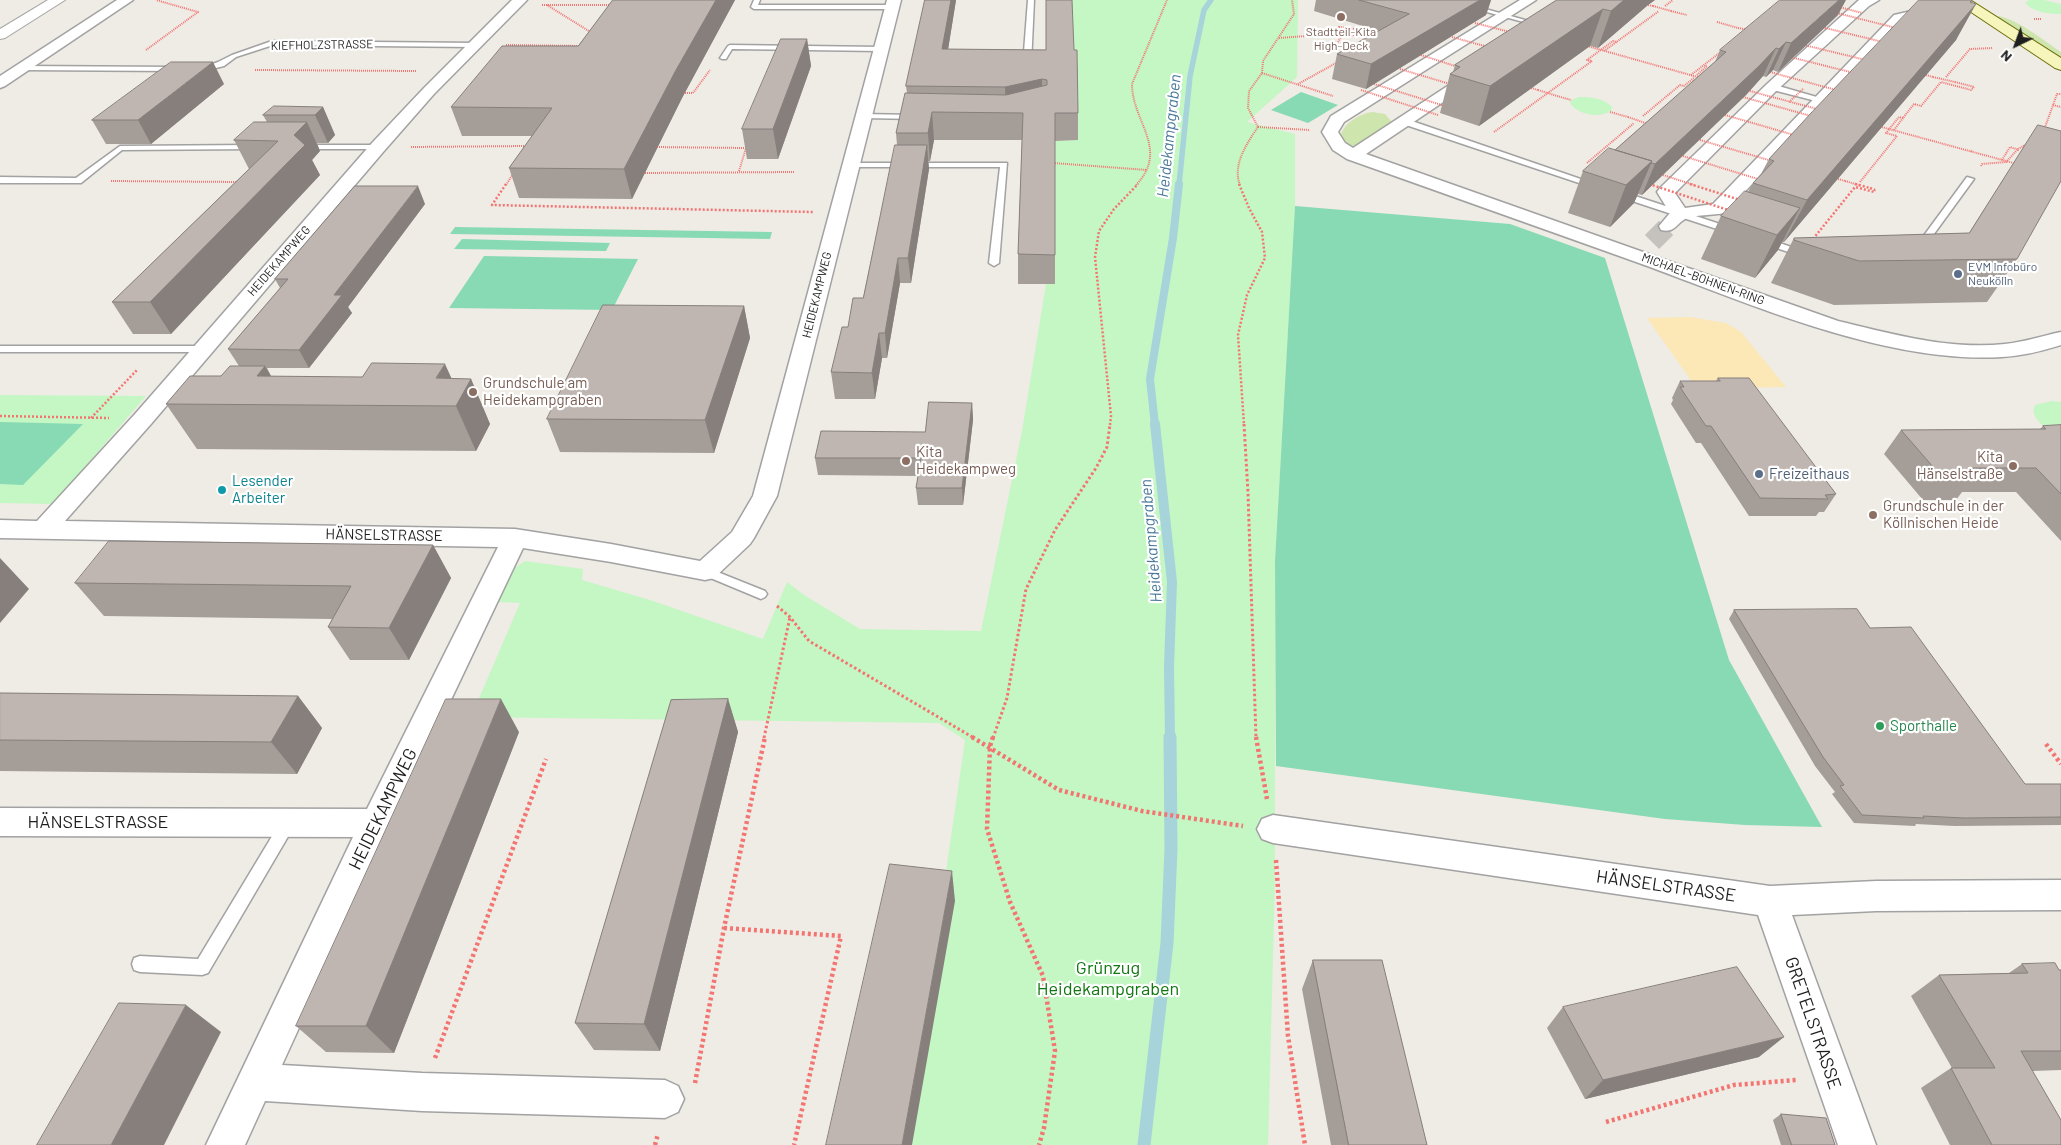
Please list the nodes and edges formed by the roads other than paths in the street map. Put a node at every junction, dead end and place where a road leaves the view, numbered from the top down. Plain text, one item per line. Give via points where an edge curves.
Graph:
1 (58, 0) edge
2 (126, 0) edge
3 (757, 0) edge
4 (1031, 0) edge
5 (1446, 0) edge
6 (1529, 0) edge
7 (1872, 0) edge
8 (528, 2) edge
9 (893, 3) edge
10 (1967, 4) edge
11 (1504, 15) junction
12 (1549, 24) joint
13 (0, 35) edge
14 (1524, 35) edge
15 (475, 45) junction
16 (881, 48) junction
17 (724, 58) road end
18 (2061, 65) edge
19 (1488, 66) edge
20 (23, 68) junction
21 (1026, 69) edge
22 (184, 70) edge
23 (193, 70) edge
24 (1771, 80) junction
25 (0, 83) edge
26 (1362, 99) junction
27 (1820, 105) junction
28 (1397, 114) junction
29 (864, 116) junction
30 (920, 117) edge
31 (259, 147) edge
32 (298, 147) edge
33 (378, 147) junction
34 (1353, 155) junction
35 (850, 165) junction
36 (1970, 179) road end
37 (0, 180) edge
38 (1674, 220) junction
39 (1740, 233) edge
40 (1757, 239) edge
41 (1652, 242) tunnel mouth
42 (1638, 256) junction
43 (1813, 257) edge
44 (1912, 258) edge
45 (994, 263) dead end
46 (2061, 338) edge
47 (0, 349) edge
48 (202, 349) junction
49 (0, 528) edge
50 (46, 528) junction
51 (514, 538) junction
52 (705, 571) junction
53 (761, 594) road end
54 (0, 822) edge
55 (288, 823) junction
56 (376, 823) junction
57 (1274, 829) road end
58 (2061, 894) edge
59 (1770, 901) junction
60 (140, 964) dead end
61 (255, 1082) junction
62 (679, 1096) road end
63 (225, 1145) edge
64 (1857, 1145) edge

1 - 13 street
2 - 20 street
3 - 9 lane via 754,7
4 - 21 lane
5 - 11 lane
6 - 11 street
7 - 24 street via 1864,3
8 - 15 street, HEIDEKAMPWEG
9 - 16 street, HEIDEKAMPWEG
10 - 18 main road
10 - 27 street via 1899,18
11 - 12 lane
11 - 26 street
12 - 14 street
15 - 23 lane, KIEFHOLZSTRASSE via 272,43 202,70
15 - 33 street, HEIDEKAMPWEG
16 - 17 lane via 730,47
16 - 29 street, HEIDEKAMPWEG
19 - 28 street
20 - 22 lane
20 - 25 street
24 - 27 lane
24 - 38 street via 1666,192
26 - 28 street
26 - 34 street, MICHAEL-BOHNEN-RING via 1337,119 1330,132 1339,146
27 - 38 street via 1719,209
28 - 34 street
28 - 38 lane via 1475,146 1609,190
29 - 30 lane
29 - 35 street, HEIDEKAMPWEG
31 - 37 lane via 120,148 78,181
32 - 33 lane
33 - 48 street, HEIDEKAMPWEG
34 - 42 street, MICHAEL-BOHNEN-RING
35 - 45 lane via 1004,164
35 - 52 street, HEIDEKAMPWEG via 766,496 741,538
36 - 44 lane
38 - 39 lane
40 - 43 lane
41 - 42 street
42 - 46 street, MICHAEL-BOHNEN-RING via 1830,325 1886,340 1983,352 2031,347
47 - 48 lane
48 - 50 street, HEIDEKAMPWEG
49 - 50 street, HÄNSELSTRASSE
50 - 51 street, HÄNSELSTRASSE
51 - 52 street, HÄNSELSTRASSE
51 - 56 street, HEIDEKAMPWEG
52 - 53 lane, HÄNSELSTRASSE
54 - 55 street, HÄNSELSTRASSE
55 - 56 street, HÄNSELSTRASSE
55 - 60 lane via 202,967
56 - 61 street, HEIDEKAMPWEG
57 - 59 street, HÄNSELSTRASSE
58 - 59 street, HÄNSELSTRASSE
59 - 64 street, GRETELSTRASSE
61 - 62 street via 422,1092
61 - 63 street, HEIDEKAMPWEG

